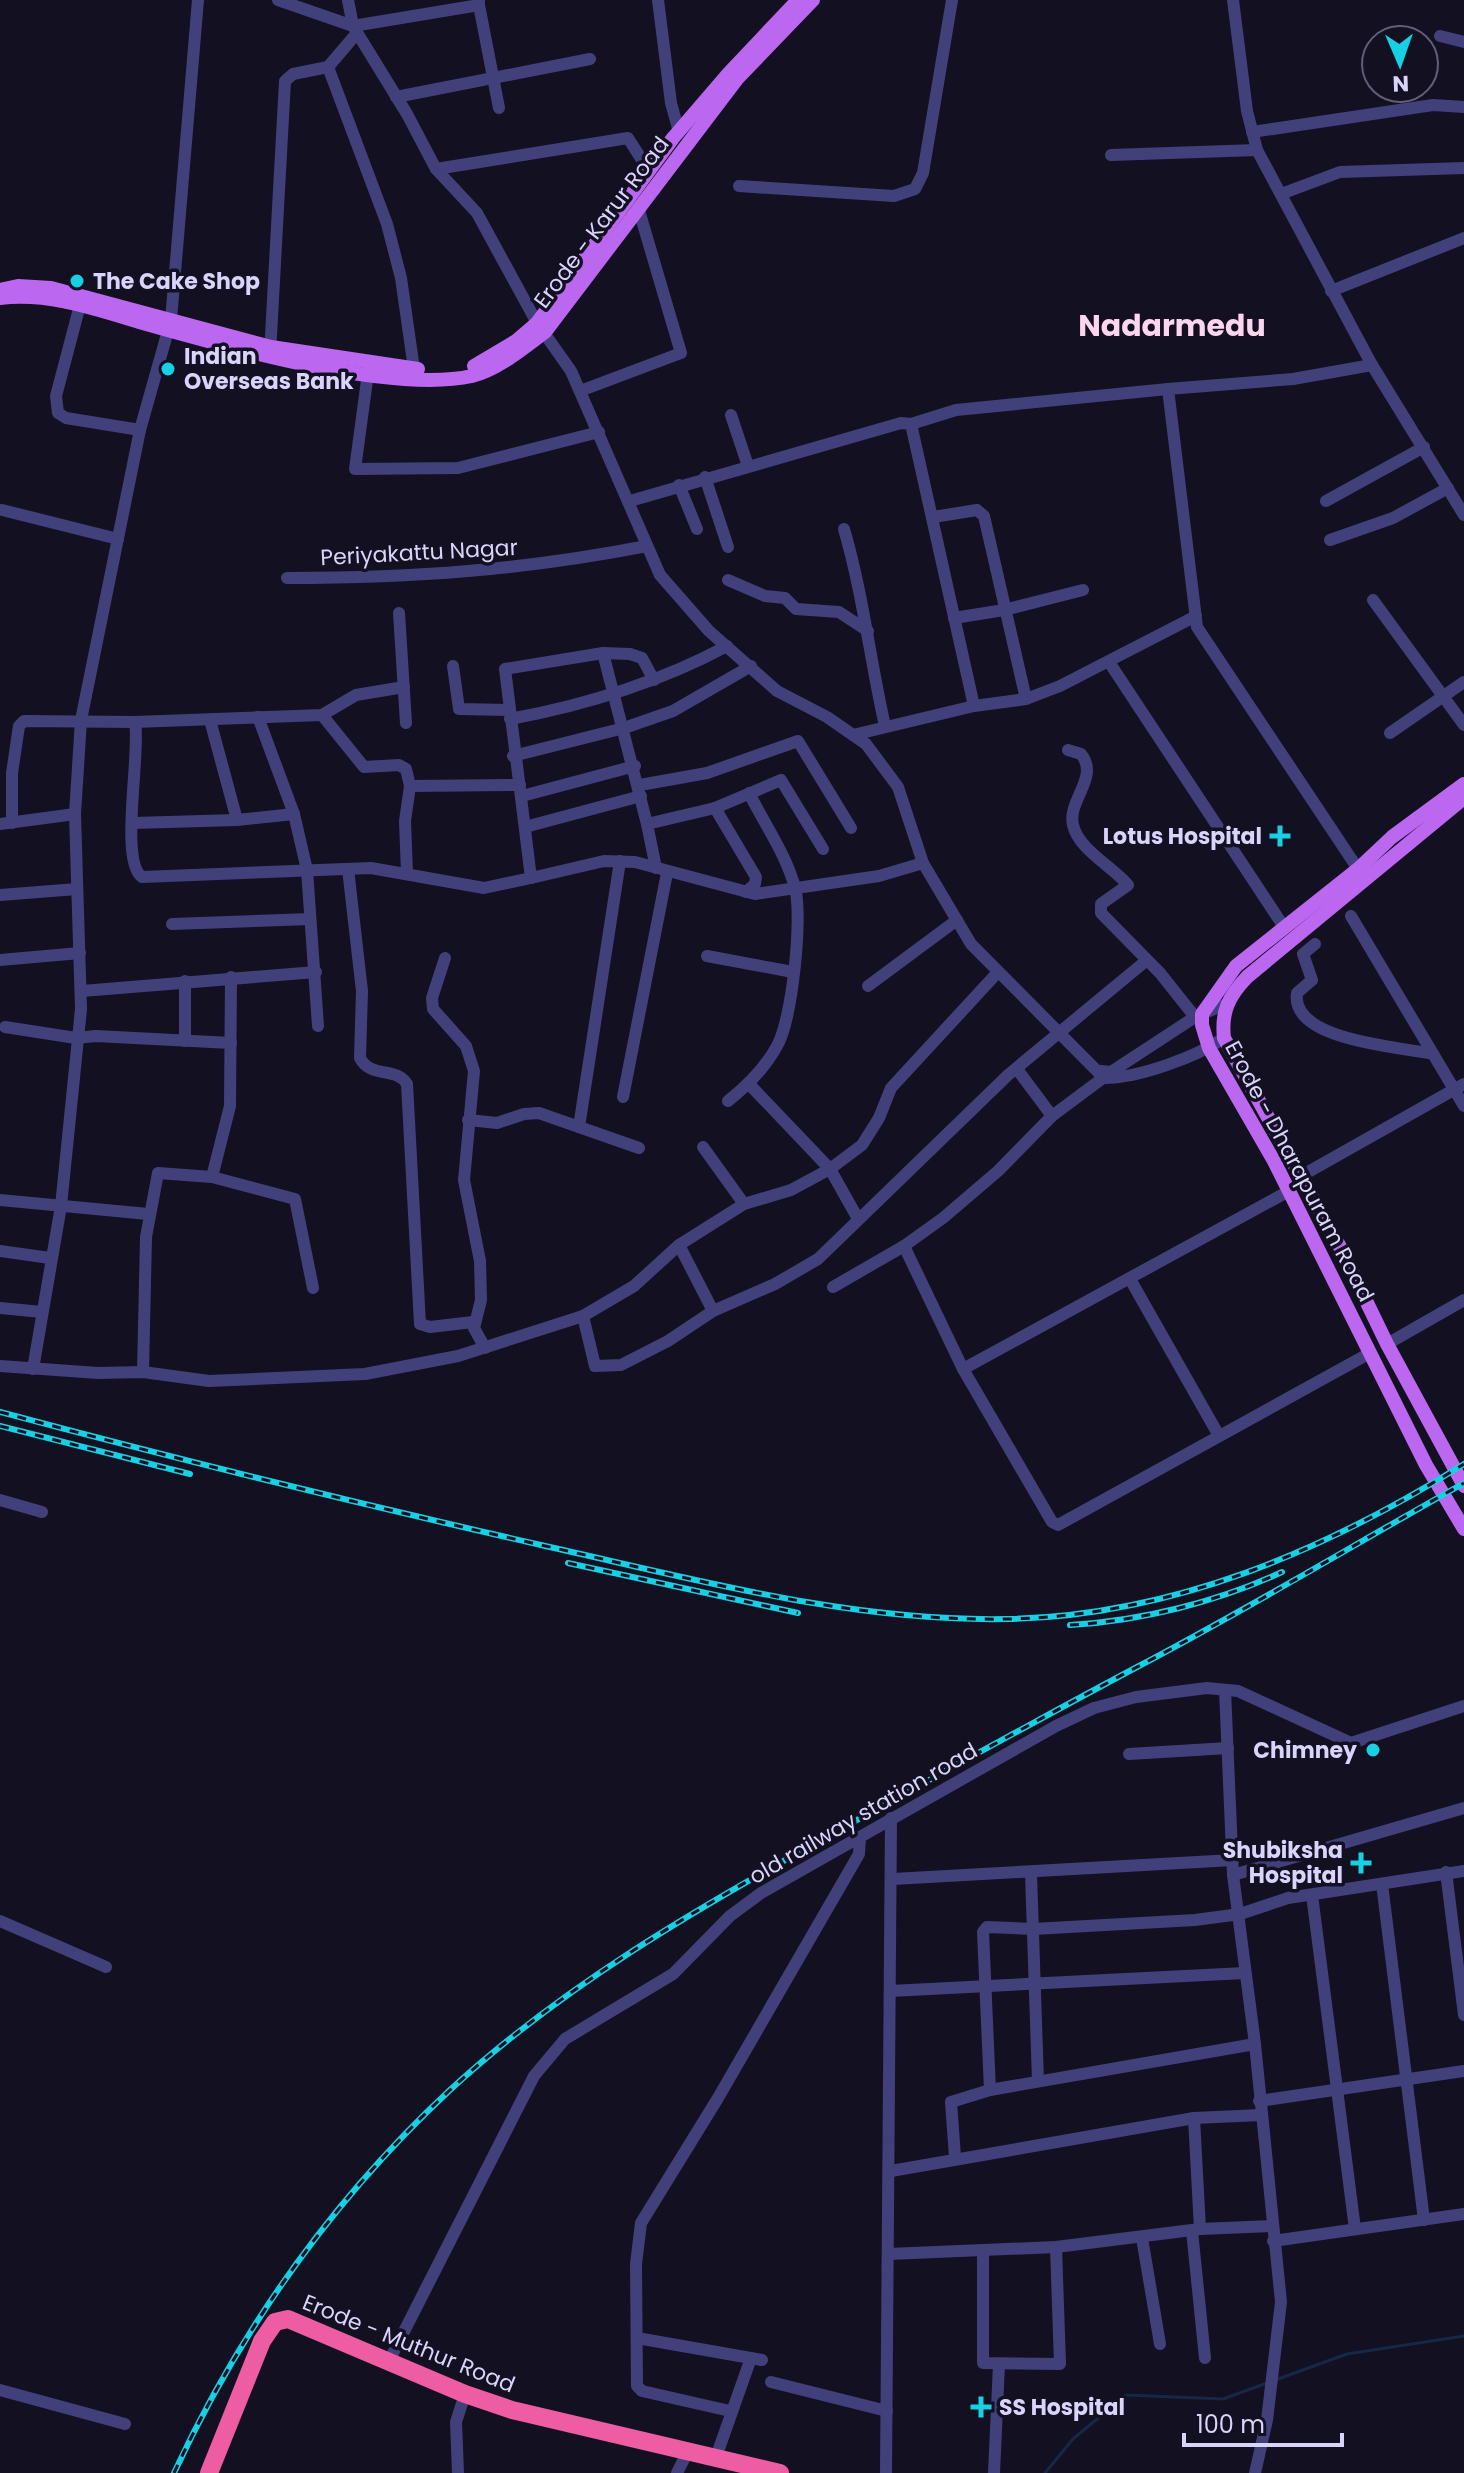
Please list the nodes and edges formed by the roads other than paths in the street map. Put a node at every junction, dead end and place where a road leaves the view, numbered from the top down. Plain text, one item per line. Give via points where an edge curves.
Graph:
1 (198, 0) edge
2 (278, 0) edge
3 (348, 0) edge
4 (658, 0) edge
5 (798, 0) edge
6 (813, 0) edge
7 (952, 0) edge
8 (1233, 0) edge
9 (479, 2) edge
10 (355, 30) junction
11 (1440, 36) dead end
12 (1464, 42) edge
13 (590, 59) dead end
14 (328, 67) junction
15 (493, 78) junction
16 (396, 97) junction
17 (1464, 107) edge
18 (499, 108) dead end
19 (679, 132) junction
20 (1252, 132) junction
21 (1257, 150) junction
22 (1111, 155) dead end
23 (1464, 168) edge
24 (436, 169) junction
25 (649, 171) junction
26 (739, 186) dead end
27 (1281, 194) junction
28 (638, 207) junction
29 (1464, 238) edge
30 (0, 290) edge
31 (1331, 291) junction
32 (0, 298) edge
33 (80, 305) junction
34 (170, 325) junction
35 (541, 328) junction
36 (270, 352) junction
37 (1372, 365) junction
38 (414, 369) junction
39 (368, 373) junction
40 (1168, 389) junction
41 (580, 391) junction
42 (731, 415) dead end
43 (911, 424) junction
44 (140, 430) junction
45 (599, 432) junction
46 (1424, 447) junction
47 (748, 466) junction
48 (705, 477) junction
49 (679, 485) junction
50 (1448, 488) junction
51 (630, 501) junction
52 (1326, 501) dead end
53 (2, 510) edge
54 (1464, 515) edge
55 (933, 517) junction
56 (697, 529) dead end
57 (844, 529) dead end
58 (118, 539) junction
59 (1330, 540) dead end
60 (647, 546) junction
61 (728, 547) dead end
62 (287, 578) dead end
63 (728, 580) dead end
64 (1083, 590) dead end
65 (1373, 600) dead end
66 (1004, 610) junction
67 (399, 613) dead end
68 (1196, 616) junction
69 (954, 618) junction
70 (868, 631) junction
71 (727, 646) junction
72 (603, 653) junction
73 (1109, 662) junction
74 (453, 666) dead end
75 (751, 666) junction
76 (654, 680) junction
77 (1464, 682) edge
78 (404, 687) junction
79 (615, 693) junction
80 (1443, 697) junction
81 (1026, 699) junction
82 (974, 706) junction
83 (322, 715) junction
84 (510, 715) junction
85 (258, 717) junction
86 (81, 720) junction
87 (210, 720) junction
88 (135, 722) junction
89 (406, 723) dead end
90 (1464, 725) edge
91 (885, 726) junction
92 (624, 728) junction
93 (1390, 733) dead end
94 (853, 735) junction
95 (1068, 750) dead end
96 (513, 756) junction
97 (635, 766) junction
98 (1464, 784) edge
99 (410, 786) junction
100 (521, 790) junction
101 (640, 791) junction
102 (749, 793) junction
103 (1464, 798) edge
104 (715, 808) junction
105 (75, 814) junction
106 (294, 814) junction
107 (237, 820) junction
108 (133, 823) junction
109 (6, 824) edge
110 (647, 824) junction
111 (525, 827) junction
112 (851, 828) dead end
113 (823, 849) dead end
114 (620, 861) junction
115 (923, 863) junction
116 (348, 869) junction
117 (1358, 869) junction
118 (307, 870) junction
119 (661, 870) junction
120 (407, 873) junction
121 (531, 878) junction
122 (77, 889) junction
123 (796, 889) junction
124 (746, 892) junction
125 (0, 895) edge
126 (1351, 916) dead end
127 (310, 919) junction
128 (957, 920) junction
129 (172, 924) dead end
130 (1284, 927) junction
131 (1315, 944) dead end
132 (80, 953) junction
133 (707, 956) dead end
134 (445, 958) dead end
135 (0, 960) edge
136 (1147, 960) junction
137 (316, 972) junction
138 (793, 972) junction
139 (998, 972) junction
140 (231, 977) junction
141 (185, 981) junction
142 (868, 986) dead end
143 (82, 991) junction
144 (1226, 1004) junction
145 (1199, 1016) junction
146 (318, 1026) dead end
147 (5, 1027) dead end
148 (1059, 1034) junction
149 (76, 1038) junction
150 (1224, 1038) junction
151 (185, 1041) junction
152 (231, 1043) junction
153 (1209, 1048) junction
154 (1433, 1054) junction
155 (1017, 1069) junction
156 (1103, 1074) junction
157 (749, 1084) junction
158 (1459, 1087) edge
159 (623, 1097) dead end
160 (728, 1101) dead end
161 (1464, 1106) edge
162 (1052, 1116) junction
163 (468, 1120) junction
164 (579, 1127) junction
165 (703, 1147) dead end
166 (639, 1148) dead end
167 (830, 1169) junction
168 (1301, 1176) junction
169 (212, 1177) junction
170 (1289, 1191) junction
171 (0, 1200) edge
172 (744, 1204) junction
173 (61, 1206) junction
174 (148, 1214) junction
175 (857, 1217) junction
176 (679, 1245) junction
177 (904, 1246) junction
178 (0, 1251) edge
179 (50, 1258) junction
180 (1130, 1279) junction
181 (833, 1287) dead end
182 (313, 1288) dead end
183 (1464, 1300) edge
184 (0, 1308) edge
185 (713, 1311) junction
186 (42, 1312) junction
187 (583, 1316) junction
188 (473, 1322) junction
189 (1387, 1344) junction
190 (485, 1348) junction
191 (1370, 1353) junction
192 (0, 1366) edge
193 (33, 1369) junction
194 (963, 1369) junction
195 (143, 1372) junction
196 (1218, 1434) junction
197 (1464, 1486) edge
198 (0, 1500) edge
199 (42, 1512) dead end
200 (1464, 1529) edge
201 (1225, 1690) junction
202 (1464, 1706) edge
203 (1228, 1748) junction
204 (1129, 1754) dead end
205 (1464, 1808) edge
206 (891, 1818) junction
207 (860, 1837) junction
208 (1233, 1860) junction
209 (1464, 1871) edge
210 (1446, 1872) junction
211 (1031, 1874) junction
212 (1233, 1875) junction
213 (893, 1879) junction
214 (1382, 1884) junction
215 (1312, 1895) junction
216 (1240, 1914) junction
217 (0, 1921) edge
218 (1033, 1929) junction
219 (106, 1967) dead end
220 (1245, 1973) junction
221 (1037, 1985) junction
222 (988, 1988) junction
223 (890, 1991) junction
224 (1464, 2015) edge
225 (1255, 2044) junction
226 (1464, 2071) edge
227 (1038, 2081) junction
228 (1407, 2081) junction
229 (990, 2090) junction
230 (1336, 2091) junction
231 (1259, 2101) junction
232 (1261, 2115) junction
233 (1194, 2118) junction
234 (955, 2157) junction
235 (891, 2171) junction
236 (1464, 2214) edge
237 (1424, 2220) junction
238 (1272, 2226) junction
239 (1355, 2229) junction
240 (1196, 2230) junction
241 (1142, 2238) junction
242 (1273, 2241) junction
243 (1056, 2247) junction
244 (983, 2251) junction
245 (889, 2254) junction
246 (637, 2338) junction
247 (1160, 2344) dead end
248 (1205, 2358) dead end
249 (388, 2363) junction
250 (999, 2364) junction
251 (771, 2382) dead end
252 (0, 2390) edge
253 (465, 2394) junction
254 (730, 2411) junction
255 (887, 2411) junction
256 (125, 2424) dead end
257 (687, 2453) junction
258 (715, 2460) junction
259 (209, 2473) edge
260 (458, 2473) edge
261 (677, 2473) edge
262 (780, 2473) edge
263 (886, 2473) edge
264 (994, 2473) edge
265 (1255, 2473) edge

1 - 34 street
2 - 10 street
3 - 10 street
4 - 19 street
5 - 19 main road, Erode - Karur Road
6 - 28 main road, Erode - Karur Road via 737,79
7 - 26 street via 923,173 915,189 894,196
8 - 20 street
9 - 10 street
9 - 15 street
10 - 14 street
10 - 16 street
11 - 12 street
13 - 15 street
14 - 36 street via 293,74 285,81
14 - 38 street via 387,224
15 - 16 street
15 - 18 street
16 - 24 street
17 - 20 street via 1433,105
19 - 25 main road, Erode - Karur Road
20 - 21 street
21 - 22 street
21 - 27 street
23 - 27 street via 1340,172
24 - 25 street via 628,138
24 - 35 street via 477,213
25 - 35 main road, Erode - Karur Road
27 - 31 street
28 - 35 main road, Erode - Karur Road
28 - 41 street via 681,353
29 - 31 street
30 - 34 main road, Erode - Karur Road via 51,288
31 - 37 street
32 - 33 main road, Erode - Karur Road via 33,296
33 - 34 main road, Erode - Karur Road
33 - 44 street via 56,396 58,413
34 - 36 main road, Erode - Karur Road
34 - 44 street
35 - 38 main road, Erode - Karur Road via 475,365
35 - 39 main road, Erode - Karur Road via 505,361 475,375 416,379
35 - 41 street
36 - 38 main road, Erode - Karur Road
36 - 39 main road, Erode - Karur Road
37 - 40 street via 1263,382
37 - 46 street
39 - 45 street via 355,469 458,468
40 - 43 street via 956,410
40 - 68 street
41 - 45 street
42 - 47 street
43 - 47 street
43 - 55 street
44 - 58 street
45 - 51 street
46 - 50 street
46 - 52 street
47 - 48 street
48 - 49 street
48 - 61 street
49 - 51 street
49 - 56 street
50 - 54 street
50 - 59 street via 1393,518
51 - 60 street
53 - 58 street
55 - 66 street via 981,511
55 - 69 street
57 - 70 street
58 - 86 street
60 - 62 street, Periyakattu Nagar via 453,575
60 - 71 street via 660,575
63 - 70 street via 765,596 785,598 796,609 841,612
64 - 66 street
65 - 80 street
66 - 69 street
66 - 81 street
67 - 78 street
68 - 73 street
68 - 117 street via 1197,627
69 - 82 street
70 - 91 street
71 - 75 street
71 - 76 street
72 - 76 street via 642,658
72 - 79 street
72 - 84 street via 505,669
73 - 81 street
73 - 130 street
74 - 84 street via 459,709
75 - 92 street via 673,711
75 - 94 street via 777,691
76 - 79 street
77 - 80 street
78 - 83 street via 356,695
78 - 89 street
79 - 84 street via 589,703
79 - 92 street
80 - 90 street
80 - 93 street
81 - 82 street
82 - 91 street
83 - 85 street
83 - 99 street via 358,762 368,768 404,766
84 - 96 street
85 - 87 street
85 - 106 street
86 - 88 street
86 - 105 street
86 - 109 street via 20,724
87 - 88 street
87 - 107 street
88 - 108 street
91 - 94 street
92 - 96 street
92 - 97 street
94 - 115 street via 898,787
95 - 136 street via 1081,754 1087,765 1072,815 1074,830 1128,885 1100,910
96 - 100 street
97 - 100 street
97 - 101 street
98 - 117 main road
99 - 100 street
99 - 120 street
100 - 111 street
101 - 110 street
101 - 111 street
101 - 112 street via 798,741
102 - 104 street
102 - 113 street via 781,780
102 - 123 street
103 - 144 main road via 1247,977
104 - 110 street
104 - 124 street via 756,877
105 - 109 street
105 - 122 street
106 - 107 street
106 - 118 street
107 - 108 street
108 - 118 street via 133,866 142,877
110 - 119 street
111 - 121 street
114 - 119 street
114 - 121 street
114 - 164 street
115 - 123 street
115 - 128 street
116 - 118 street
116 - 120 street
116 - 188 street via 362,991 360,1058 371,1070 401,1076 407,1084 420,1324
117 - 130 main road
118 - 127 street
119 - 124 street
119 - 159 street
120 - 121 street via 484,888
122 - 125 street
122 - 132 street
123 - 124 street
123 - 138 street
126 - 154 street
127 - 129 street
127 - 137 street
128 - 139 street
128 - 142 street
130 - 145 main road via 1236,966
131 - 154 street via 1303,954 1312,980 1297,993 1297,1000 1318,1028 1339,1037
132 - 135 street
132 - 143 street
133 - 138 street
134 - 163 street via 432,998 440,1021 471,1055
136 - 145 street
136 - 148 street
137 - 140 street
137 - 146 street
138 - 157 street via 782,1036
139 - 148 street
139 - 167 street via 891,1088 862,1145
140 - 141 street
140 - 152 street
141 - 143 street
141 - 151 street
143 - 149 street
144 - 145 street
144 - 150 main road, Erode - Dharapuram Road
145 - 153 main road, Erode - Dharapuram Road
145 - 156 street
147 - 149 street
148 - 155 street
148 - 156 street
149 - 151 street
149 - 173 street
150 - 153 street
150 - 168 main road, Erode - Dharapuram Road
151 - 152 street
152 - 169 street via 230,1106
153 - 156 street via 1137,1075
153 - 170 main road, Erode - Dharapuram Road
154 - 158 street
155 - 162 street
155 - 175 street
156 - 162 street
157 - 160 street
157 - 167 street
158 - 161 street
158 - 168 street
162 - 177 street via 998,1171
163 - 164 street via 497,1123 539,1113
163 - 188 street via 464,1180 478,1243 481,1289 481,1306
164 - 166 street
165 - 172 street
167 - 172 street via 791,1190
167 - 175 street
168 - 189 main road, Erode - Dharapuram Road
169 - 174 street via 158,1173
169 - 182 street via 295,1199
170 - 180 street
170 - 191 main road, Erode - Dharapuram Road
171 - 173 street
172 - 176 street
173 - 174 street
173 - 179 street
174 - 195 street
175 - 185 street via 818,1259
176 - 185 street
176 - 187 street via 634,1286
177 - 181 street
177 - 194 street
178 - 179 street
179 - 186 street
180 - 194 street
180 - 196 street
183 - 189 street
184 - 186 street
185 - 187 street via 621,1365 595,1366
186 - 193 street
187 - 190 street
188 - 190 street
189 - 197 main road, Erode - Dharapuram Road
190 - 195 street via 355,1375 209,1381
191 - 196 street
191 - 200 main road, Erode - Dharapuram Road
192 - 193 street
193 - 195 street
194 - 196 street via 1053,1524
198 - 199 street
201 - 202 street, old railway station road via 1292,1713 1340,1741 1366,1740
201 - 203 street
201 - 206 street, old railway station road via 1177,1690 1094,1708
203 - 204 street
203 - 208 street
205 - 212 street
206 - 207 street, old railway station road
206 - 213 street
207 - 246 street via 859,1854 641,2223
207 - 249 street, old railway station road via 761,1893 730,1916 673,1974 565,2039 534,2076
208 - 211 street
208 - 212 street
209 - 210 street
210 - 214 street
210 - 224 street
211 - 213 street
211 - 218 street
212 - 216 street
213 - 223 street
214 - 215 street
214 - 228 street
215 - 216 street
215 - 230 street
216 - 218 street
216 - 220 street
217 - 219 street
218 - 221 street
218 - 222 street via 984,1929
220 - 221 street
220 - 225 street
221 - 222 street
221 - 227 street
222 - 223 street
222 - 229 street
223 - 235 street
225 - 227 street
225 - 231 street
226 - 228 street
227 - 229 street
228 - 230 street
228 - 237 street
229 - 234 street via 951,2102
230 - 231 street
230 - 239 street
231 - 232 street
232 - 233 street
232 - 238 street
233 - 234 street
233 - 240 street
234 - 235 street
235 - 245 street
236 - 237 street
237 - 239 street
238 - 240 street
238 - 242 street
239 - 242 street
240 - 241 street
240 - 248 street
241 - 243 street
241 - 247 street
242 - 265 street via 1281,2302 1278,2346
243 - 244 street
243 - 250 street via 1060,2364
244 - 245 street
244 - 250 street via 983,2363
245 - 255 street
246 - 254 street via 639,2389
246 - 254 street via 756,2359
249 - 253 highway, Erode - Muthur Road
249 - 259 highway, Erode - Muthur Road via 292,2319 275,2322 249,2369
250 - 264 street
251 - 255 street
252 - 256 street
253 - 257 highway, Erode - Muthur Road
253 - 260 street via 455,2432
254 - 258 street
255 - 263 street
257 - 258 highway, Erode - Muthur Road
257 - 261 street
258 - 262 highway, Erode - Muthur Road

